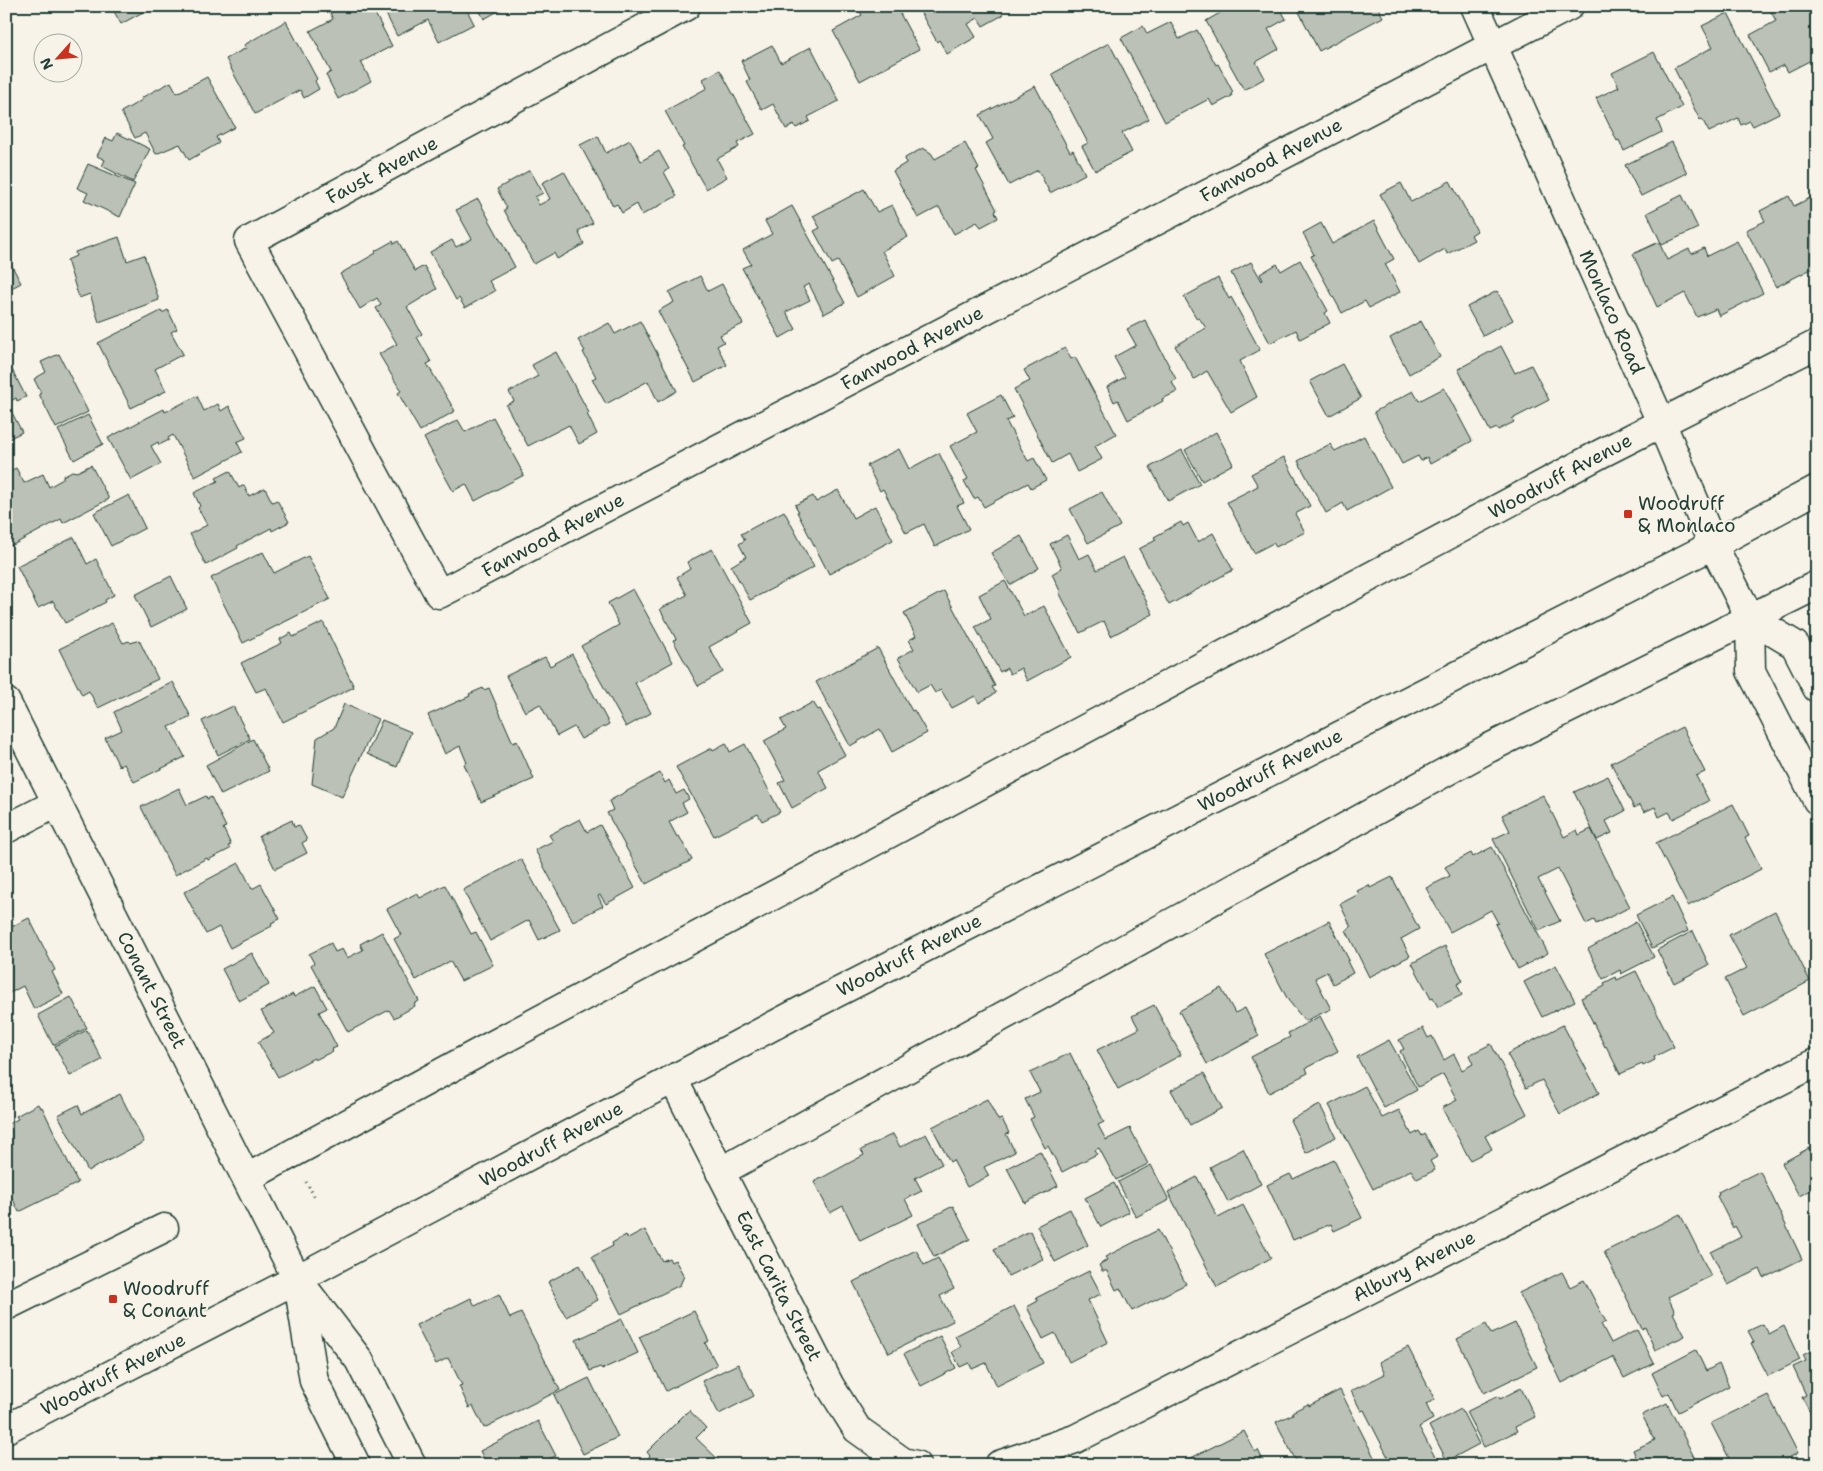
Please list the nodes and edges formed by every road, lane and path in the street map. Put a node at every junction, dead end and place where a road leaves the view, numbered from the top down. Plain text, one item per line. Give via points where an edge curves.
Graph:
1 (686, 6) edge
2 (1475, 6) edge
3 (1569, 6) edge
4 (1492, 45) junction
5 (1817, 344) edge
6 (340, 413) joint
7 (1661, 422) junction
8 (1817, 489) edge
9 (1713, 545) junction
10 (1817, 585) edge
11 (1750, 618) junction
12 (1817, 688) edge
13 (6, 702) edge
14 (1817, 800) edge
15 (57, 803) junction
16 (6, 829) edge
17 (1817, 1062) edge
18 (674, 1079) junction
19 (720, 1172) junction
20 (247, 1178) junction
21 (305, 1181) dead end
22 (310, 1190) junction
23 (305, 1193) dead end
24 (316, 1199) dead end
25 (164, 1228) dead end
26 (298, 1278) junction
27 (6, 1306) edge
28 (6, 1429) edge
29 (1003, 1464) edge
30 (356, 1465) edge
31 (412, 1465) edge
32 (916, 1465) edge

1 - 6 street, Faust Avenue via 249,241
2 - 4 street, Monlaco Road
3 - 4 street, Fanwood Avenue
4 - 6 street, Fanwood Avenue via 439,594
4 - 7 street, Monlaco Road
5 - 7 street, Woodruff Avenue
7 - 9 street, Monlaco Road
7 - 20 street, Woodruff Avenue
8 - 9 street, Woodruff Avenue
9 - 11 street, Monlaco Road
9 - 18 street, Woodruff Avenue via 845,988
10 - 11 street
11 - 12 street via 1795,645
11 - 14 street, Monlaco Road via 1751,671
11 - 19 street via 1489,748
13 - 15 street, Conant Street
15 - 16 street
15 - 20 street, Conant Street
17 - 29 street, Albury Avenue via 1075,1439
18 - 19 street, East Carita Street
18 - 26 street, Woodruff Avenue
19 - 32 street, East Carita Street via 830,1386 857,1429 903,1462
20 - 26 street, Conant Street
21 - 22 path
22 - 23 path
22 - 24 path
25 - 27 street
26 - 28 street, Woodruff Avenue
26 - 30 street, Conant Street via 314,1381
26 - 31 street, Conant Street via 359,1360

